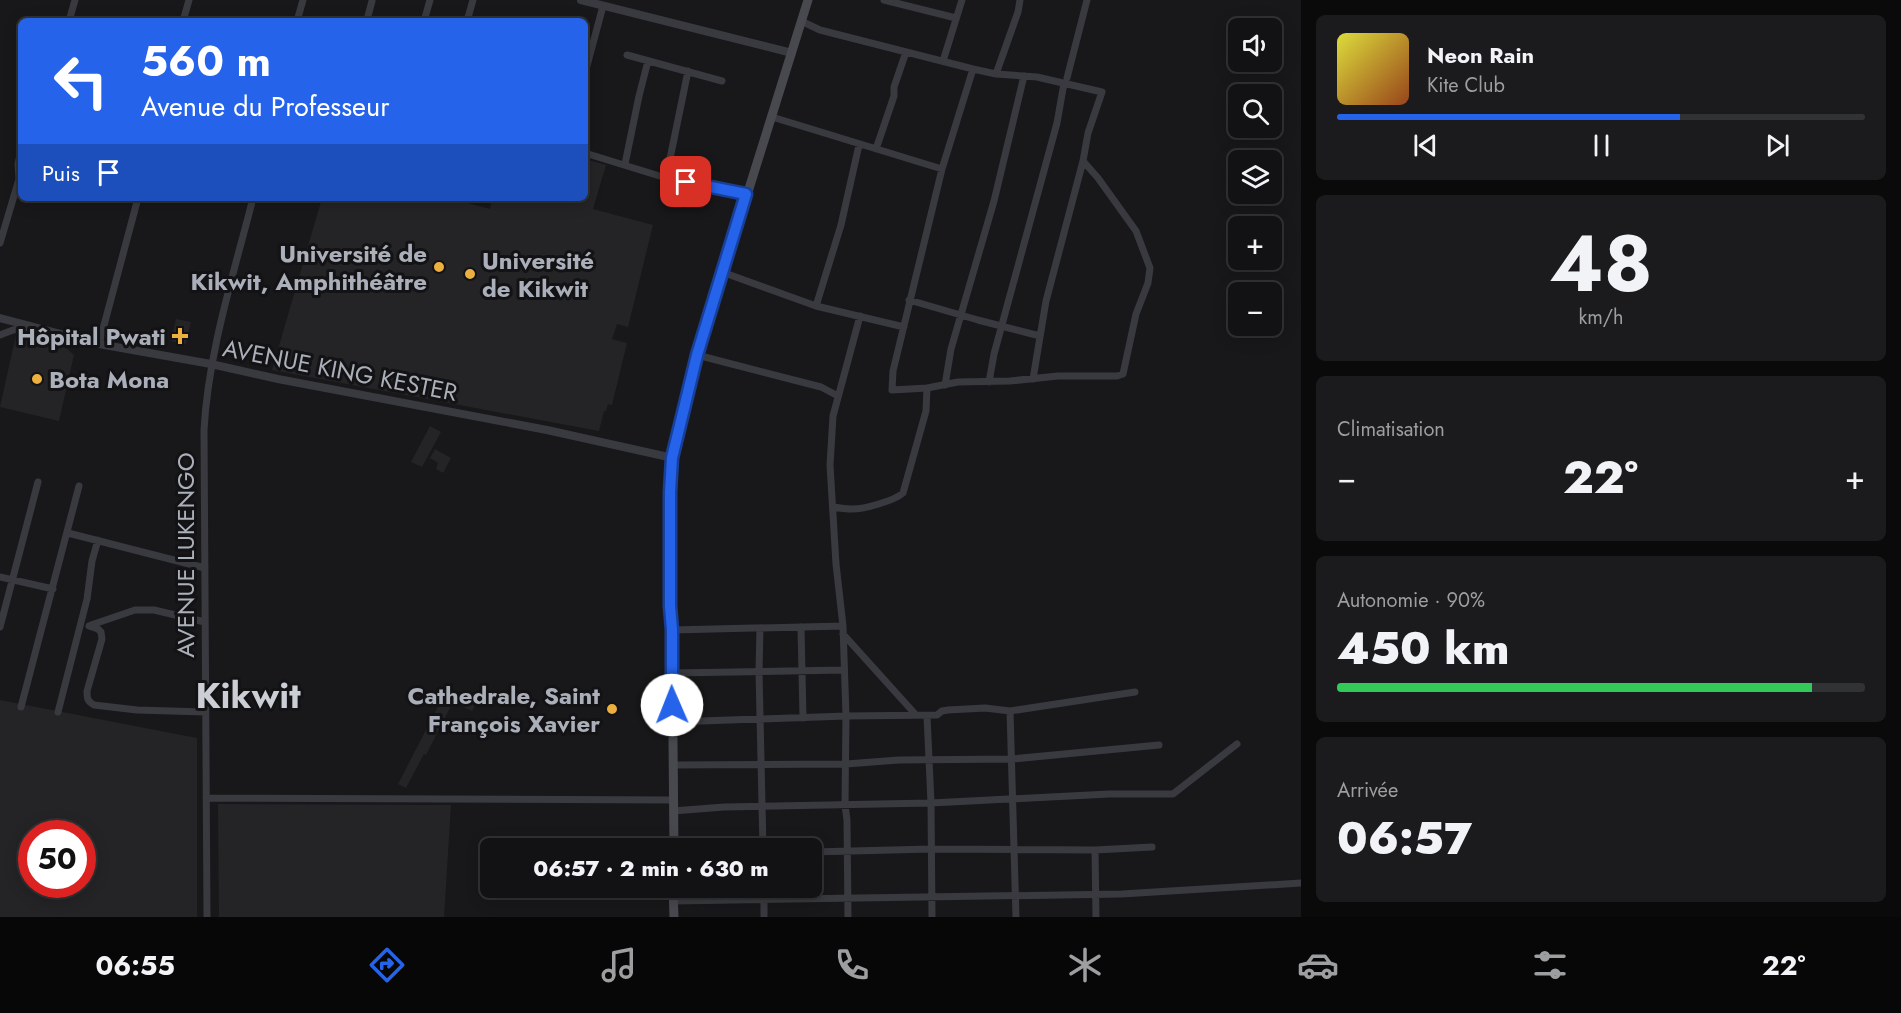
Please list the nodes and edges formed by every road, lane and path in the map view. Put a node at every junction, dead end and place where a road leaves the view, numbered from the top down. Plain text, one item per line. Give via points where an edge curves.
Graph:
1 (75, 0) edge
2 (189, 0) edge
3 (303, 0) edge
4 (430, 0) edge
5 (473, 0) edge
6 (581, 0) edge
7 (808, 0) edge
8 (884, 0) edge
9 (962, 0) edge
10 (1020, 0) edge
11 (1088, 0) edge
12 (372, 1) edge
13 (614, 4) edge
14 (603, 6) junction
15 (70, 18) edge
16 (184, 18) edge
17 (298, 18) edge
18 (368, 18) edge
19 (425, 18) edge
20 (468, 18) edge
21 (956, 18) junction
22 (801, 21) junction
23 (906, 52) junction
24 (792, 53) junction
25 (627, 55) dead end
26 (648, 61) junction
27 (588, 62) edge
28 (943, 62) junction
29 (973, 69) junction
30 (688, 71) junction
31 (996, 74) junction
32 (1024, 76) junction
33 (722, 81) dead end
34 (1066, 81) junction
35 (772, 117) junction
36 (859, 145) junction
37 (876, 149) junction
38 (588, 154) edge
39 (1083, 161) junction
40 (625, 164) junction
41 (942, 169) junction
42 (666, 178) junction
43 (18, 182) edge
44 (746, 194) junction
45 (137, 201) edge
46 (252, 201) edge
47 (0, 243) edge
48 (722, 272) junction
49 (909, 300) junction
50 (816, 306) junction
51 (860, 316) junction
52 (961, 316) junction
53 (0, 318) edge
54 (34, 327) junction
55 (904, 327) junction
56 (1002, 327) junction
57 (0, 335) edge
58 (1040, 336) junction
59 (99, 344) junction
60 (697, 355) junction
61 (211, 364) junction
62 (1033, 379) junction
63 (989, 382) junction
64 (945, 385) junction
65 (927, 388) junction
66 (838, 396) junction
67 (672, 458) junction
68 (38, 482) dead end
69 (79, 486) dead end
70 (833, 507) junction
71 (68, 533) junction
72 (98, 540) junction
73 (205, 568) junction
74 (0, 577) edge
75 (13, 580) junction
76 (53, 589) junction
77 (206, 622) junction
78 (89, 626) junction
79 (0, 627) edge
80 (801, 627) junction
81 (80, 628) junction
82 (760, 628) junction
83 (672, 630) junction
84 (843, 630) junction
85 (802, 670) junction
86 (844, 670) junction
87 (759, 671) junction
88 (672, 673) junction
89 (1135, 693) dead end
90 (21, 707) dead end
91 (1010, 711) junction
92 (58, 712) dead end
93 (205, 712) junction
94 (916, 715) junction
95 (846, 716) junction
96 (927, 716) junction
97 (803, 718) junction
98 (760, 719) junction
99 (673, 722) junction
100 (1237, 744) dead end
101 (1159, 745) dead end
102 (1012, 759) junction
103 (929, 761) junction
104 (761, 764) junction
105 (846, 764) junction
106 (673, 765) junction
107 (206, 798) junction
108 (674, 800) junction
109 (1013, 800) junction
110 (930, 803) junction
111 (845, 805) junction
112 (763, 806) junction
113 (674, 811) junction
114 (674, 838) edge
115 (763, 838) edge
116 (1152, 847) dead end
117 (931, 849) junction
118 (1014, 849) junction
119 (1095, 850) junction
120 (847, 851) junction
121 (822, 852) edge
122 (1301, 883) edge
123 (1094, 894) junction
124 (1016, 895) junction
125 (932, 896) junction
126 (848, 898) junction
127 (764, 899) junction
128 (674, 900) joint
129 (207, 917) edge
130 (674, 917) edge
131 (764, 917) edge
132 (848, 917) edge
133 (932, 917) edge
134 (1016, 917) edge
135 (1096, 917) edge

1 - 15 street
2 - 16 street
3 - 17 street
4 - 19 street
5 - 20 street
6 - 14 street
7 - 22 main road
8 - 21 street
9 - 21 street
10 - 31 street
11 - 34 street
12 - 18 street
13 - 14 street
13 - 24 street
14 - 27 street
21 - 28 street
22 - 23 street via 820,30
22 - 24 main road
23 - 28 street
23 - 37 street
24 - 35 main road
25 - 26 street
26 - 30 street
26 - 40 street
28 - 29 street
29 - 31 street
29 - 41 street
30 - 33 street
30 - 42 street
31 - 32 street
32 - 34 street
32 - 52 street
34 - 39 street via 1102,92
34 - 56 street
35 - 36 street
35 - 44 main road
36 - 37 street
36 - 50 street via 841,225
37 - 41 street
38 - 40 street
39 - 58 street
39 - 62 street via 1136,231 1150,268 1148,284 1136,314 1123,374
40 - 42 street
41 - 49 street
42 - 44 street
43 - 47 street
44 - 48 main road
45 - 59 street
46 - 61 street, AVENUE LUKENGO
48 - 50 street
48 - 60 main road
49 - 52 street
49 - 55 street
50 - 51 street
51 - 55 street
51 - 66 street
52 - 56 street
52 - 64 street
53 - 54 street, AVENUE KING KESTER
54 - 57 street
54 - 59 street, AVENUE KING KESTER
55 - 65 street via 891,390
56 - 58 street
56 - 63 street
58 - 62 street
59 - 61 street, AVENUE KING KESTER
60 - 66 street via 821,387
60 - 67 main road
61 - 67 street, AVENUE KING KESTER
61 - 73 street, AVENUE LUKENGO via 204,430
62 - 63 street
63 - 64 street
64 - 65 street
65 - 70 street via 926,411 903,493 889,501 859,508
66 - 70 street via 830,465
67 - 83 main road
68 - 75 street
69 - 71 street
70 - 84 street
71 - 72 street
71 - 76 street
72 - 73 street
72 - 81 street
73 - 77 street, AVENUE LUKENGO
74 - 75 street
75 - 76 street
75 - 79 street
76 - 90 street
77 - 78 street via 154,610 135,610
77 - 93 street, AVENUE LUKENGO
78 - 81 street
78 - 93 street via 98,629 102,639 87,691 90,703 137,710
80 - 82 street
80 - 84 street
80 - 85 street
81 - 92 street
82 - 83 street
82 - 87 street
83 - 88 main road
84 - 86 street
84 - 94 street
85 - 86 street
85 - 87 street
85 - 97 street
86 - 95 street
87 - 88 street
87 - 98 street
88 - 99 main road
89 - 91 street
91 - 96 street via 985,708
91 - 102 street
93 - 107 street, AVENUE LUKENGO
94 - 95 street
94 - 96 street
95 - 97 street
95 - 105 street
96 - 103 street
97 - 98 street
98 - 99 street
98 - 104 street
99 - 106 main road
100 - 109 street via 1173,794
101 - 102 street
102 - 103 street
102 - 109 street
103 - 105 street
103 - 110 street
104 - 105 street
104 - 106 street
104 - 112 street
105 - 111 street
106 - 108 main road
107 - 108 street
107 - 129 street, AVENUE LUKENGO
108 - 113 main road
109 - 110 street
109 - 118 street
110 - 111 street
110 - 117 street
111 - 112 street
111 - 120 street
112 - 113 street
112 - 115 street
113 - 114 main road
116 - 119 street
117 - 118 street
117 - 120 street
117 - 125 street
118 - 119 street
118 - 124 street
119 - 123 street
120 - 121 street
120 - 126 street
122 - 123 street
123 - 124 street
123 - 135 street
124 - 125 street
124 - 134 street
125 - 126 street
125 - 133 street
126 - 127 street
126 - 132 street
127 - 128 street
127 - 131 street
128 - 130 main road

